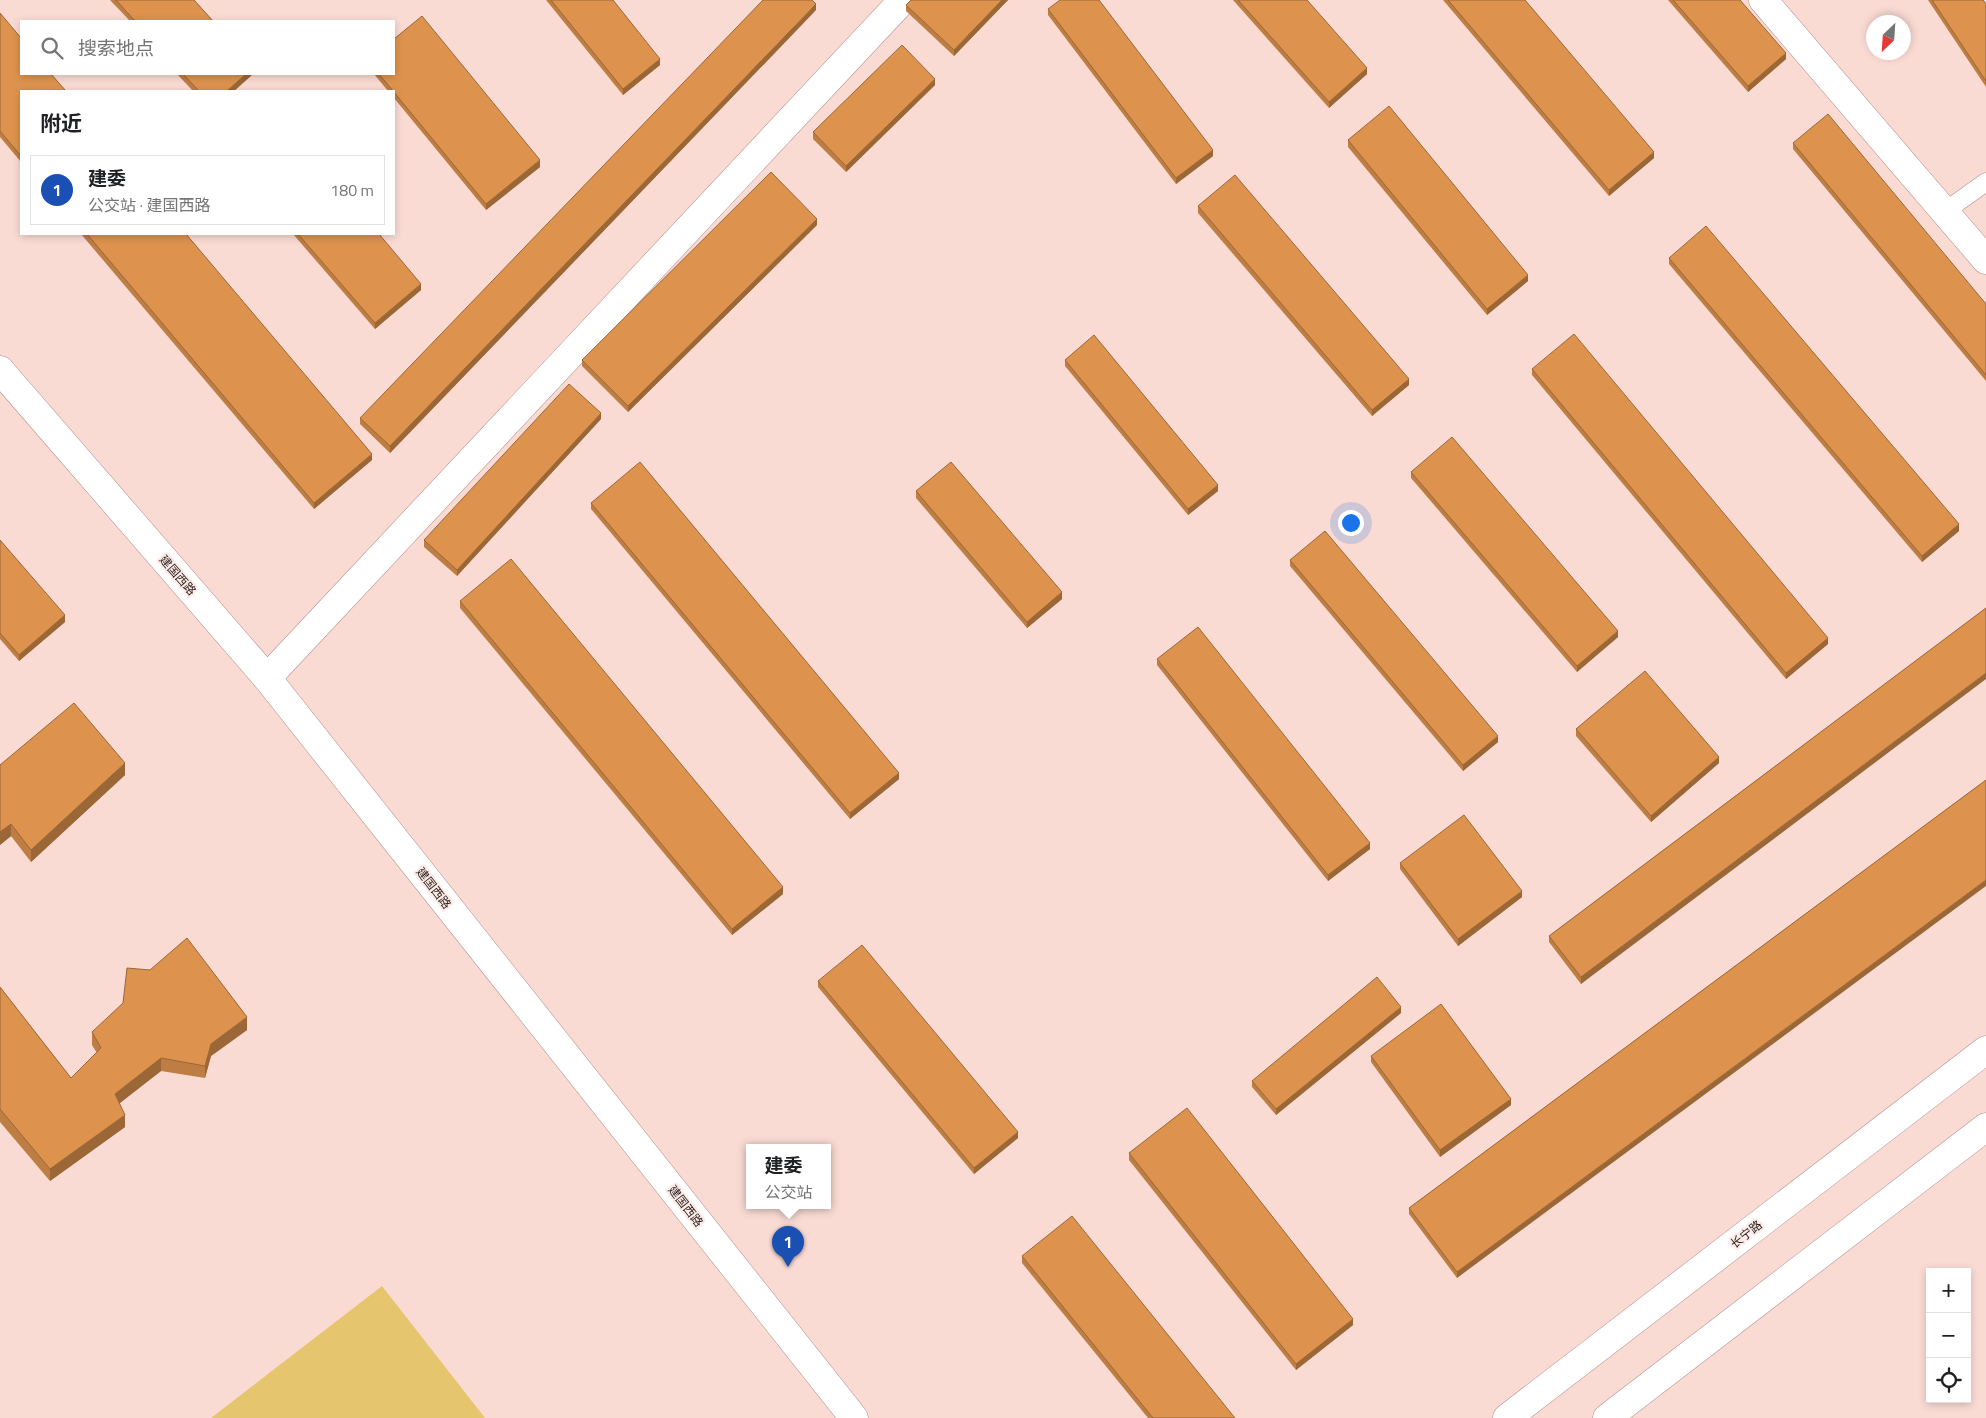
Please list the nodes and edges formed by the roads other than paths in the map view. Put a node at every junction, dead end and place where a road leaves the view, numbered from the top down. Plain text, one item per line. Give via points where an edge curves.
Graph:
1 (903, 0) edge
2 (1763, 0) edge
3 (1986, 182) edge
4 (1944, 212) junction
5 (1986, 260) edge
6 (0, 370) edge
7 (267, 678) junction
8 (1986, 1050) edge
9 (1986, 1127) edge
10 (854, 1418) edge
11 (1507, 1418) edge
12 (1607, 1418) edge

1 - 7 main road
2 - 4 main road
3 - 4 lane
4 - 5 main road
6 - 7 main road, 建国西路
7 - 10 main road, 建国西路
8 - 11 main road, 长宁路
9 - 12 main road

